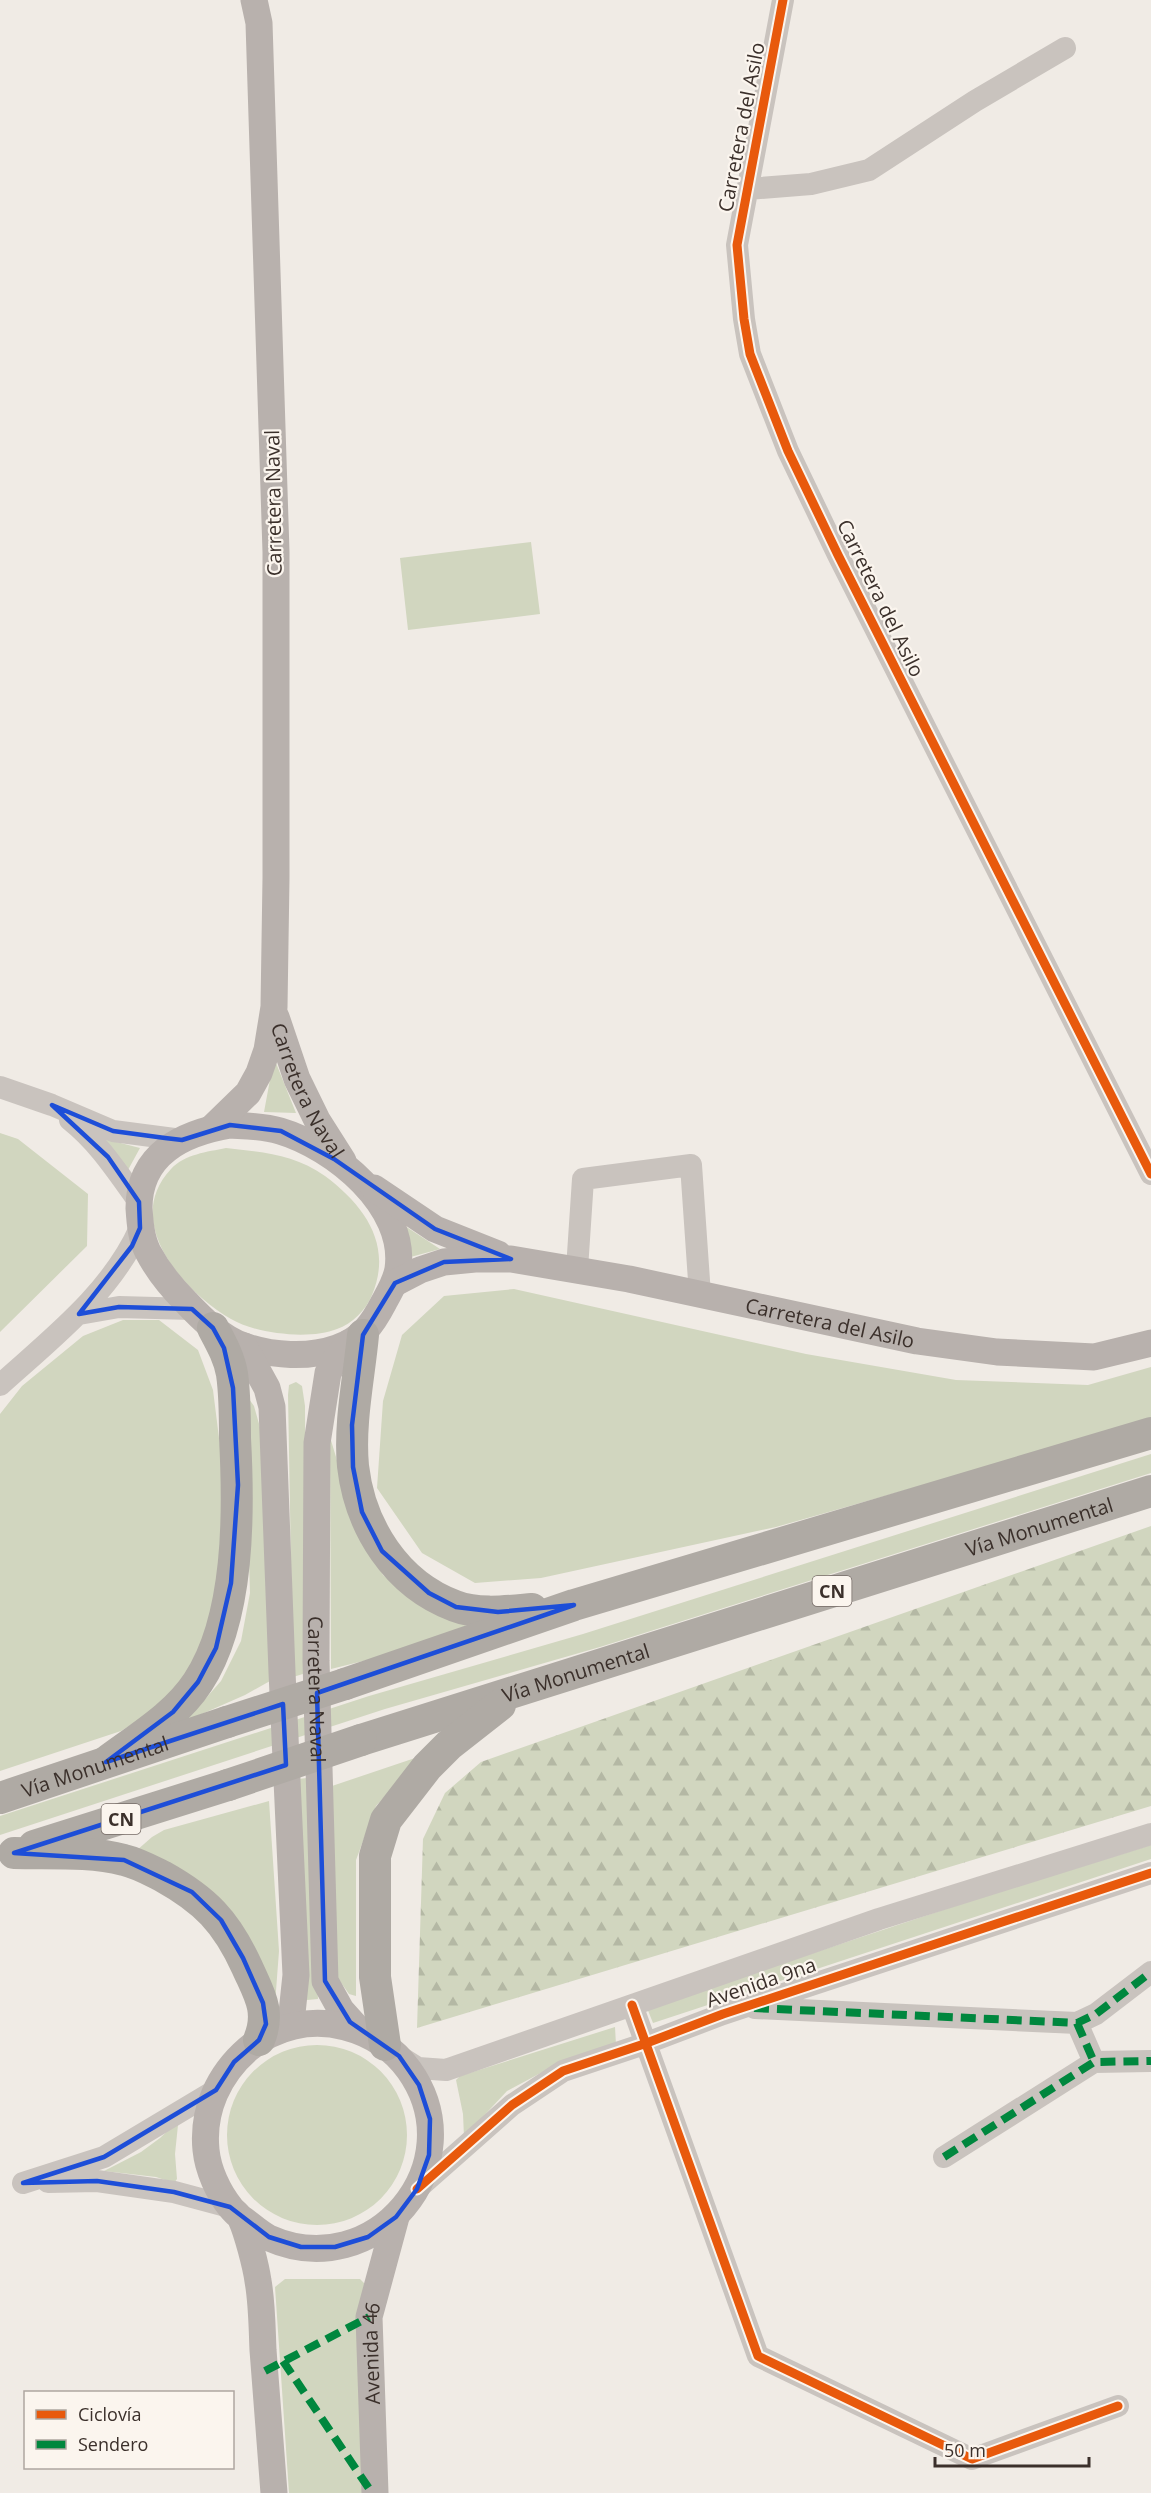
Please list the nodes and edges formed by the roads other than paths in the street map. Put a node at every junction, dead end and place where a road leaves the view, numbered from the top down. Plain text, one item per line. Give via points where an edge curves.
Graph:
1 (254, 0) edge
2 (783, 0) edge
3 (1065, 48) dead end
4 (748, 189) junction
5 (273, 1007) junction
6 (0, 1087) edge
7 (52, 1105) junction
8 (212, 1128) junction
9 (182, 1140) junction
10 (1151, 1174) edge
11 (355, 1175) junction
12 (140, 1215) junction
13 (511, 1259) junction
14 (577, 1269) junction
15 (395, 1283) junction
16 (700, 1295) junction
17 (79, 1314) junction
18 (203, 1318) junction
19 (356, 1339) junction
20 (1151, 1343) edge
21 (244, 1346) junction
22 (0, 1385) edge
23 (1151, 1433) edge
24 (1151, 1491) edge
25 (574, 1605) junction
26 (514, 1693) junction
27 (106, 1762) junction
28 (0, 1798) edge
29 (1151, 1834) edge
30 (7, 1855) edge
31 (1151, 1873) edge
32 (1151, 1972) edge
33 (632, 2005) junction
34 (742, 2008) junction
35 (1077, 2023) junction
36 (271, 2035) junction
37 (381, 2044) junction
38 (644, 2044) junction
39 (1151, 2061) edge
40 (1094, 2062) junction
41 (216, 2090) junction
42 (944, 2157) dead end
43 (417, 2189) junction
44 (236, 2212) junction
45 (396, 2217) junction
46 (1118, 2406) dead end
47 (274, 2493) edge
48 (375, 2493) edge

1 - 5 main road, Carretera Naval via 259,23 276,552
2 - 4 street, Carretera del Asilo
3 - 4 street via 869,170 811,184
4 - 10 street, Carretera del Asilo via 737,245 744,319 750,354 788,451
5 - 8 main road, Carretera Naval via 267,1050 259,1073 248,1093
5 - 11 main road, Carretera Naval via 297,1079 317,1120
6 - 7 street
7 - 9 street via 113,1131
7 - 12 street via 101,1149
8 - 9 main road
8 - 11 main road, Carretera del Asilo via 259,1126 281,1131
9 - 12 main road via 153,1161 144,1175
11 - 13 main road, Carretera del Asilo via 435,1229
11 - 15 main road via 380,1202 393,1228 399,1256
12 - 17 street via 132,1246
12 - 18 main road via 147,1250 158,1269
13 - 14 main road, Carretera del Asilo
13 - 15 main road, Carretera del Asilo via 444,1262
14 - 16 main road, Carretera del Asilo
14 - 16 street via 583,1179 690,1165
15 - 19 main road, Carretera Naval
16 - 20 main road, Carretera del Asilo via 917,1341 997,1352 1094,1357
17 - 18 street via 119,1307
17 - 22 street
18 - 21 main road
18 - 27 highway via 224,1348 232,1372 238,1485 231,1583 224,1618 216,1648 192,1690 173,1712
19 - 21 main road via 326,1352 291,1354
19 - 25 highway via 353,1467 362,1512 382,1551 406,1576 456,1607 498,1612
19 - 37 main road, Carretera Naval via 328,1373 317,1443 316,1661 326,1981 341,2010
21 - 36 main road, Carretera Naval via 267,1388 272,1407 296,1975 292,2013
23 - 25 highway, Vía Monumental
24 - 26 highway, Vía Monumental / CN
25 - 27 highway, Vía Monumental, bridge
26 - 30 highway, Vía Monumental / CN, bridge
26 - 37 highway via 449,1745 386,1820 375,1856 375,1977
27 - 28 highway, Vía Monumental
29 - 33 street, Avenida 9na via 924,1905
30 - 36 highway via 124,1860 192,1892 221,1920 243,1958 264,2003
31 - 34 street, Avenida 9na
32 - 35 street via 1096,2014
33 - 37 street, Avenida 9na via 446,2070 418,2068
33 - 38 street
34 - 35 street
34 - 38 street, Avenida 9na
35 - 40 street
36 - 37 main road via 308,2024 334,2024
36 - 41 main road via 234,2062
37 - 43 main road, Carretera Naval via 419,2085 430,2120 429,2155
38 - 43 street, Avenida 9na via 563,2071 512,2105
38 - 46 street via 758,2356 972,2459
39 - 40 street
40 - 42 street
41 - 44 main road via 207,2119 206,2150 214,2180
41 - 44 street via 104,2157 23,2183 97,2181 174,2192
43 - 45 main road, Carretera Naval
44 - 45 main road via 269,2237 301,2247 335,2247 368,2236
44 - 47 main road via 258,2281
45 - 48 main road, Avenida 46 via 369,2317

